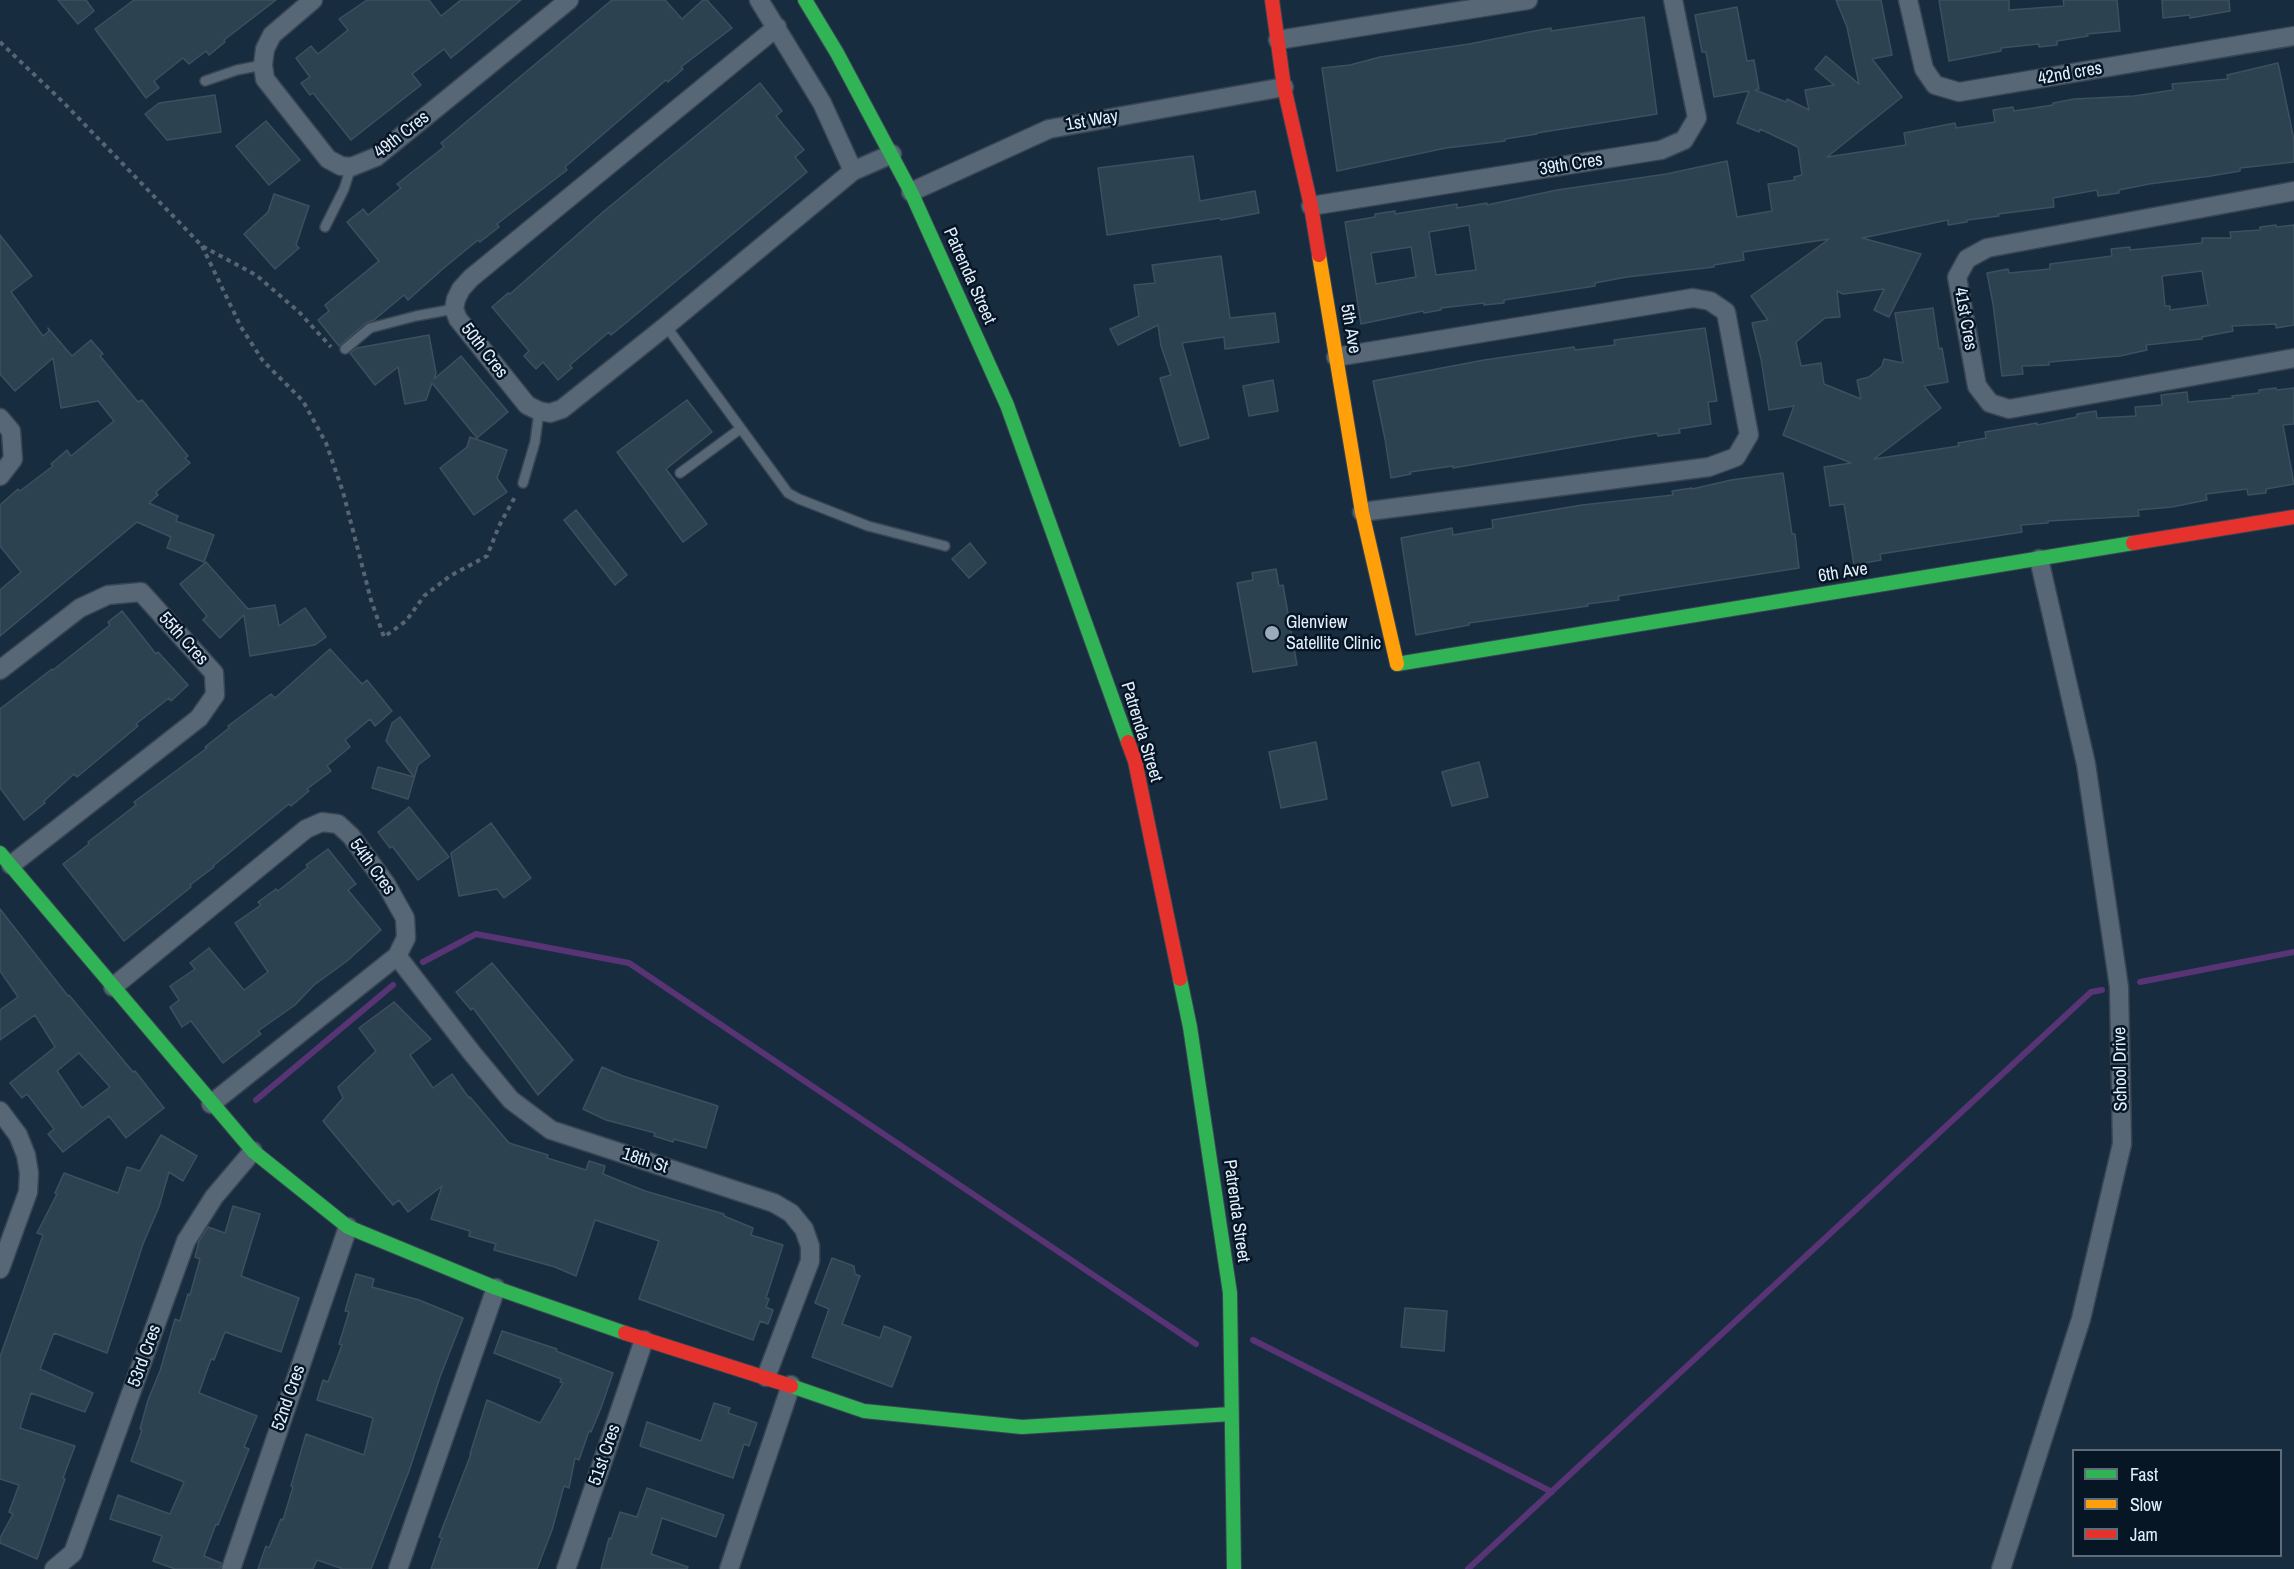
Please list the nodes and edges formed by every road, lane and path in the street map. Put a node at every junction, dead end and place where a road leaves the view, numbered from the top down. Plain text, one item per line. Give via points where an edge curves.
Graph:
1 (313, 0) edge
2 (569, 0) edge
3 (759, 0) edge
4 (806, 0) edge
5 (1272, 0) edge
6 (1528, 0) edge
7 (1673, 0) edge
8 (1908, 0) edge
9 (777, 27) junction
10 (2294, 36) edge
11 (1278, 40) junction
12 (0, 42) edge
13 (263, 65) junction
14 (205, 81) dead end
15 (1284, 87) junction
16 (892, 154) junction
17 (351, 167) junction
18 (853, 171) junction
19 (2294, 191) edge
20 (911, 192) junction
21 (1311, 206) junction
22 (325, 227) dead end
23 (202, 246) junction
24 (454, 309) junction
25 (666, 326) junction
26 (345, 349) joint
27 (1336, 357) junction
28 (2294, 358) edge
29 (539, 411) junction
30 (0, 418) edge
31 (740, 429) junction
32 (680, 473) dead end
33 (0, 476) edge
34 (523, 483) joint
35 (1362, 512) junction
36 (2294, 517) edge
37 (945, 546) dead end
38 (2039, 559) junction
39 (1397, 664) joint
40 (0, 670) edge
41 (5, 859) edge
42 (397, 956) junction
43 (113, 987) junction
44 (211, 1104) junction
45 (0, 1111) edge
46 (253, 1151) junction
47 (348, 1227) junction
48 (0, 1269) edge
49 (496, 1288) junction
50 (644, 1340) junction
51 (766, 1377) junction
52 (791, 1385) junction
53 (1231, 1414) junction
54 (54, 1569) edge
55 (231, 1569) edge
56 (398, 1569) edge
57 (566, 1569) edge
58 (729, 1569) edge
59 (1234, 1569) edge
60 (2001, 1569) edge

1 - 13 street via 272,35
2 - 17 street, 49th Cres via 376,157
3 - 9 street
4 - 16 street, Patrenda Street
5 - 11 street, 5th Ave
6 - 11 street
7 - 21 street, 39th Cres via 1697,118 1684,140 1661,150
8 - 10 street, 42nd cres via 1924,69 1935,85 1959,92
9 - 18 street via 822,103
9 - 24 street, 50th Cres via 471,278 461,289
11 - 15 street, 5th Ave
12 - 23 path
13 - 14 lane
13 - 17 street via 275,93 328,159
15 - 20 street, 1st Way via 1049,129
15 - 21 street, 5th Ave
16 - 18 street
16 - 20 street, Patrenda Street
17 - 22 lane
18 - 25 street
19 - 28 street, 41st Cres via 1987,249 1966,259 1957,277 1977,386 1990,403 2009,409
20 - 53 street, Patrenda Street via 1007,405 1135,761 1190,1026 1228,1281
21 - 27 street, 5th Ave
23 - 26 path via 256,274 336,352
23 - 34 path via 241,327 263,361 303,401 326,443 384,637 406,621 424,596 487,556
24 - 26 lane via 370,328
24 - 29 street, 50th Cres via 527,405
25 - 29 street via 569,405 550,413
25 - 31 lane
27 - 35 street, 5th Ave
27 - 35 street via 1693,298 1710,301 1726,312 1749,435 1736,457 1708,467
29 - 34 lane
30 - 33 street via 11,431 13,459
31 - 32 lane
31 - 37 lane via 788,493 868,526
35 - 39 street, 5th Ave
36 - 38 street, 6th Ave
38 - 39 street, 6th Ave
38 - 60 street, School Drive via 2086,764 2118,975 2122,1144 2081,1319
40 - 41 street, 55th Cres via 80,608 108,595 141,592 214,673 215,695 199,718
41 - 43 street
42 - 43 street, 54th Cres via 406,938 405,918 397,900 351,836 338,824 322,822 292,838
42 - 44 street
42 - 51 street, 18th St via 511,1100 551,1130 774,1203 791,1213 804,1229 810,1261
43 - 44 street
44 - 46 street
45 - 48 street via 18,1135 29,1173 28,1192
46 - 47 street
46 - 54 street, 53rd Cres via 214,1197 186,1241 73,1553
47 - 49 street
47 - 55 street, 52nd Cres
49 - 50 street
49 - 56 street
50 - 51 street
50 - 57 street, 51st Cres
51 - 52 street
52 - 53 street via 864,1411 1022,1427
52 - 58 street
53 - 59 street, Patrenda Street

